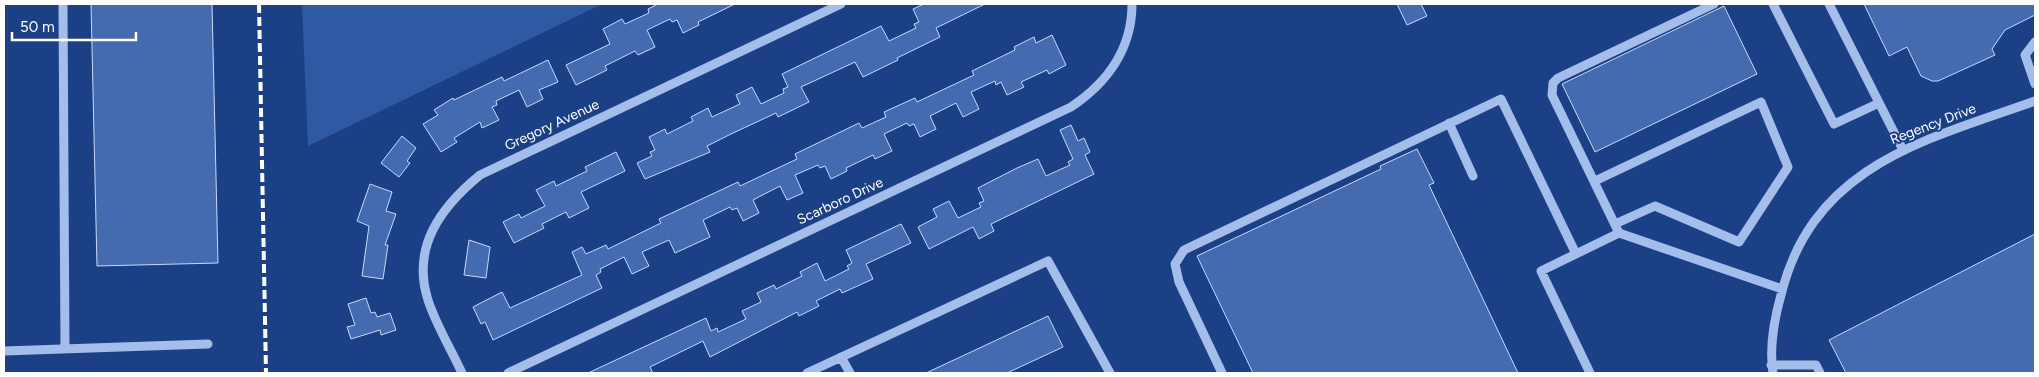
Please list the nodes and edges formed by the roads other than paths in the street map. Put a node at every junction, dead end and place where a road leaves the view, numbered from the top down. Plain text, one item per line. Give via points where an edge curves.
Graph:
1 (63, 4) edge
2 (841, 4) edge
3 (1132, 4) edge
4 (1714, 4) edge
5 (1773, 4) edge
6 (1828, 4) edge
7 (2035, 42) edge
8 (2035, 84) edge
9 (2035, 101) edge
10 (1879, 103) junction
11 (1449, 124) junction
12 (1903, 150) junction
13 (1473, 176) dead end
14 (1595, 181) junction
15 (1615, 224) junction
16 (1620, 233) junction
17 (1576, 254) junction
18 (1782, 289) junction
19 (208, 344) dead end
20 (65, 349) junction
21 (4, 352) edge
22 (841, 357) junction
23 (1772, 369) edge
24 (462, 373) edge
25 (508, 373) edge
26 (807, 373) edge
27 (850, 373) edge
28 (1110, 373) edge
29 (1222, 373) edge
30 (1590, 373) edge
31 (1820, 373) edge

1 - 20 street
2 - 24 street, Gregory Avenue via 480,175 457,194 444,208 430,236 424,271 428,300
3 - 25 street, Scarboro Drive via 1130,30 1118,60 1102,82 1071,107
4 - 14 street via 1553,83 1552,95
5 - 10 street via 1834,124
6 - 10 street
7 - 8 street via 2025,55
9 - 12 street, Regency Drive
10 - 12 street
11 - 13 street
11 - 17 street via 1501,99
11 - 29 street via 1184,250 1176,264 1179,282
12 - 18 street, Regency Drive via 1858,177 1824,210 1788,267
14 - 15 street
14 - 15 street via 1761,102 1788,167 1739,242 1655,206
15 - 16 street
16 - 17 street
16 - 18 street
17 - 30 street via 1541,271
18 - 23 street, Regency Drive via 1774,322
19 - 20 street
20 - 21 street
22 - 26 street
22 - 27 street
22 - 28 street via 1048,261
23 - 31 street via 1816,365

